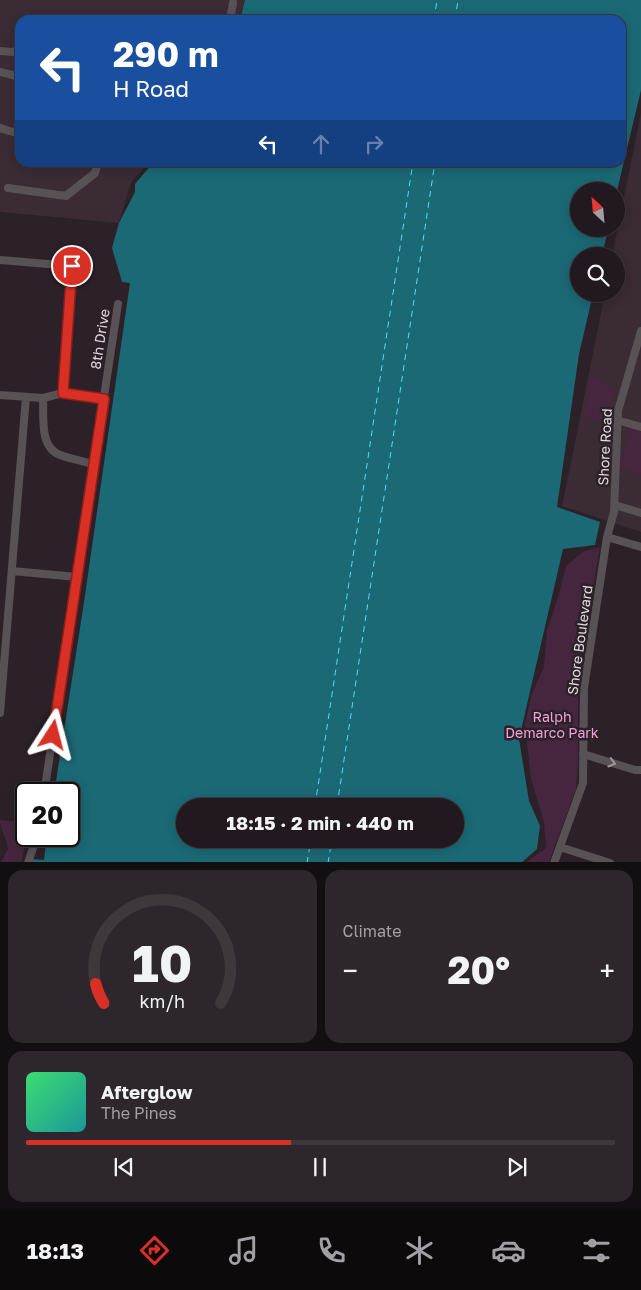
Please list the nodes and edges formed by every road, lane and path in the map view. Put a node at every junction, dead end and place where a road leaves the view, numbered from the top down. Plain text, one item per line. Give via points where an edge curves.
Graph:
1 (233, 3) dead end
2 (231, 15) edge
3 (0, 51) edge
4 (15, 51) edge
5 (0, 72) edge
6 (15, 76) edge
7 (0, 128) edge
8 (15, 133) edge
9 (97, 167) edge
10 (8, 188) dead end
11 (0, 260) edge
12 (118, 304) dead end
13 (641, 331) edge
14 (63, 393) junction
15 (0, 395) edge
16 (26, 397) junction
17 (43, 398) junction
18 (104, 399) junction
19 (617, 420) junction
20 (641, 427) edge
21 (94, 464) junction
22 (614, 505) junction
23 (641, 513) edge
24 (607, 536) junction
25 (641, 547) edge
26 (12, 571) junction
27 (77, 577) junction
28 (1, 696) edge
29 (0, 713) edge
30 (583, 754) junction
31 (641, 770) edge
32 (46, 782) edge
33 (34, 847) edge
34 (560, 847) junction
35 (28, 862) edge
36 (554, 862) edge
37 (610, 862) edge

1 - 2 street
3 - 4 street
5 - 6 street
7 - 8 street
9 - 10 street via 95,174 66,196
11 - 14 street via 72,266
12 - 18 street, 8th Drive
13 - 19 street, Shore Road
14 - 17 street
14 - 18 street
15 - 16 street
16 - 17 street
16 - 26 street
17 - 21 street via 45,435 50,449
18 - 21 street, 8th Drive
19 - 20 street
19 - 22 street, Shore Road
21 - 27 street, 8th Drive
22 - 23 street
22 - 24 street, Shore Road
24 - 25 street
24 - 30 street, Shore Boulevard via 584,688
26 - 27 street
26 - 28 street
27 - 32 street, 8th Drive
28 - 29 street
30 -> 31 street
30 - 34 street, Shore Boulevard via 582,788
33 - 35 street
34 - 36 street, Shore Boulevard
34 - 37 street

